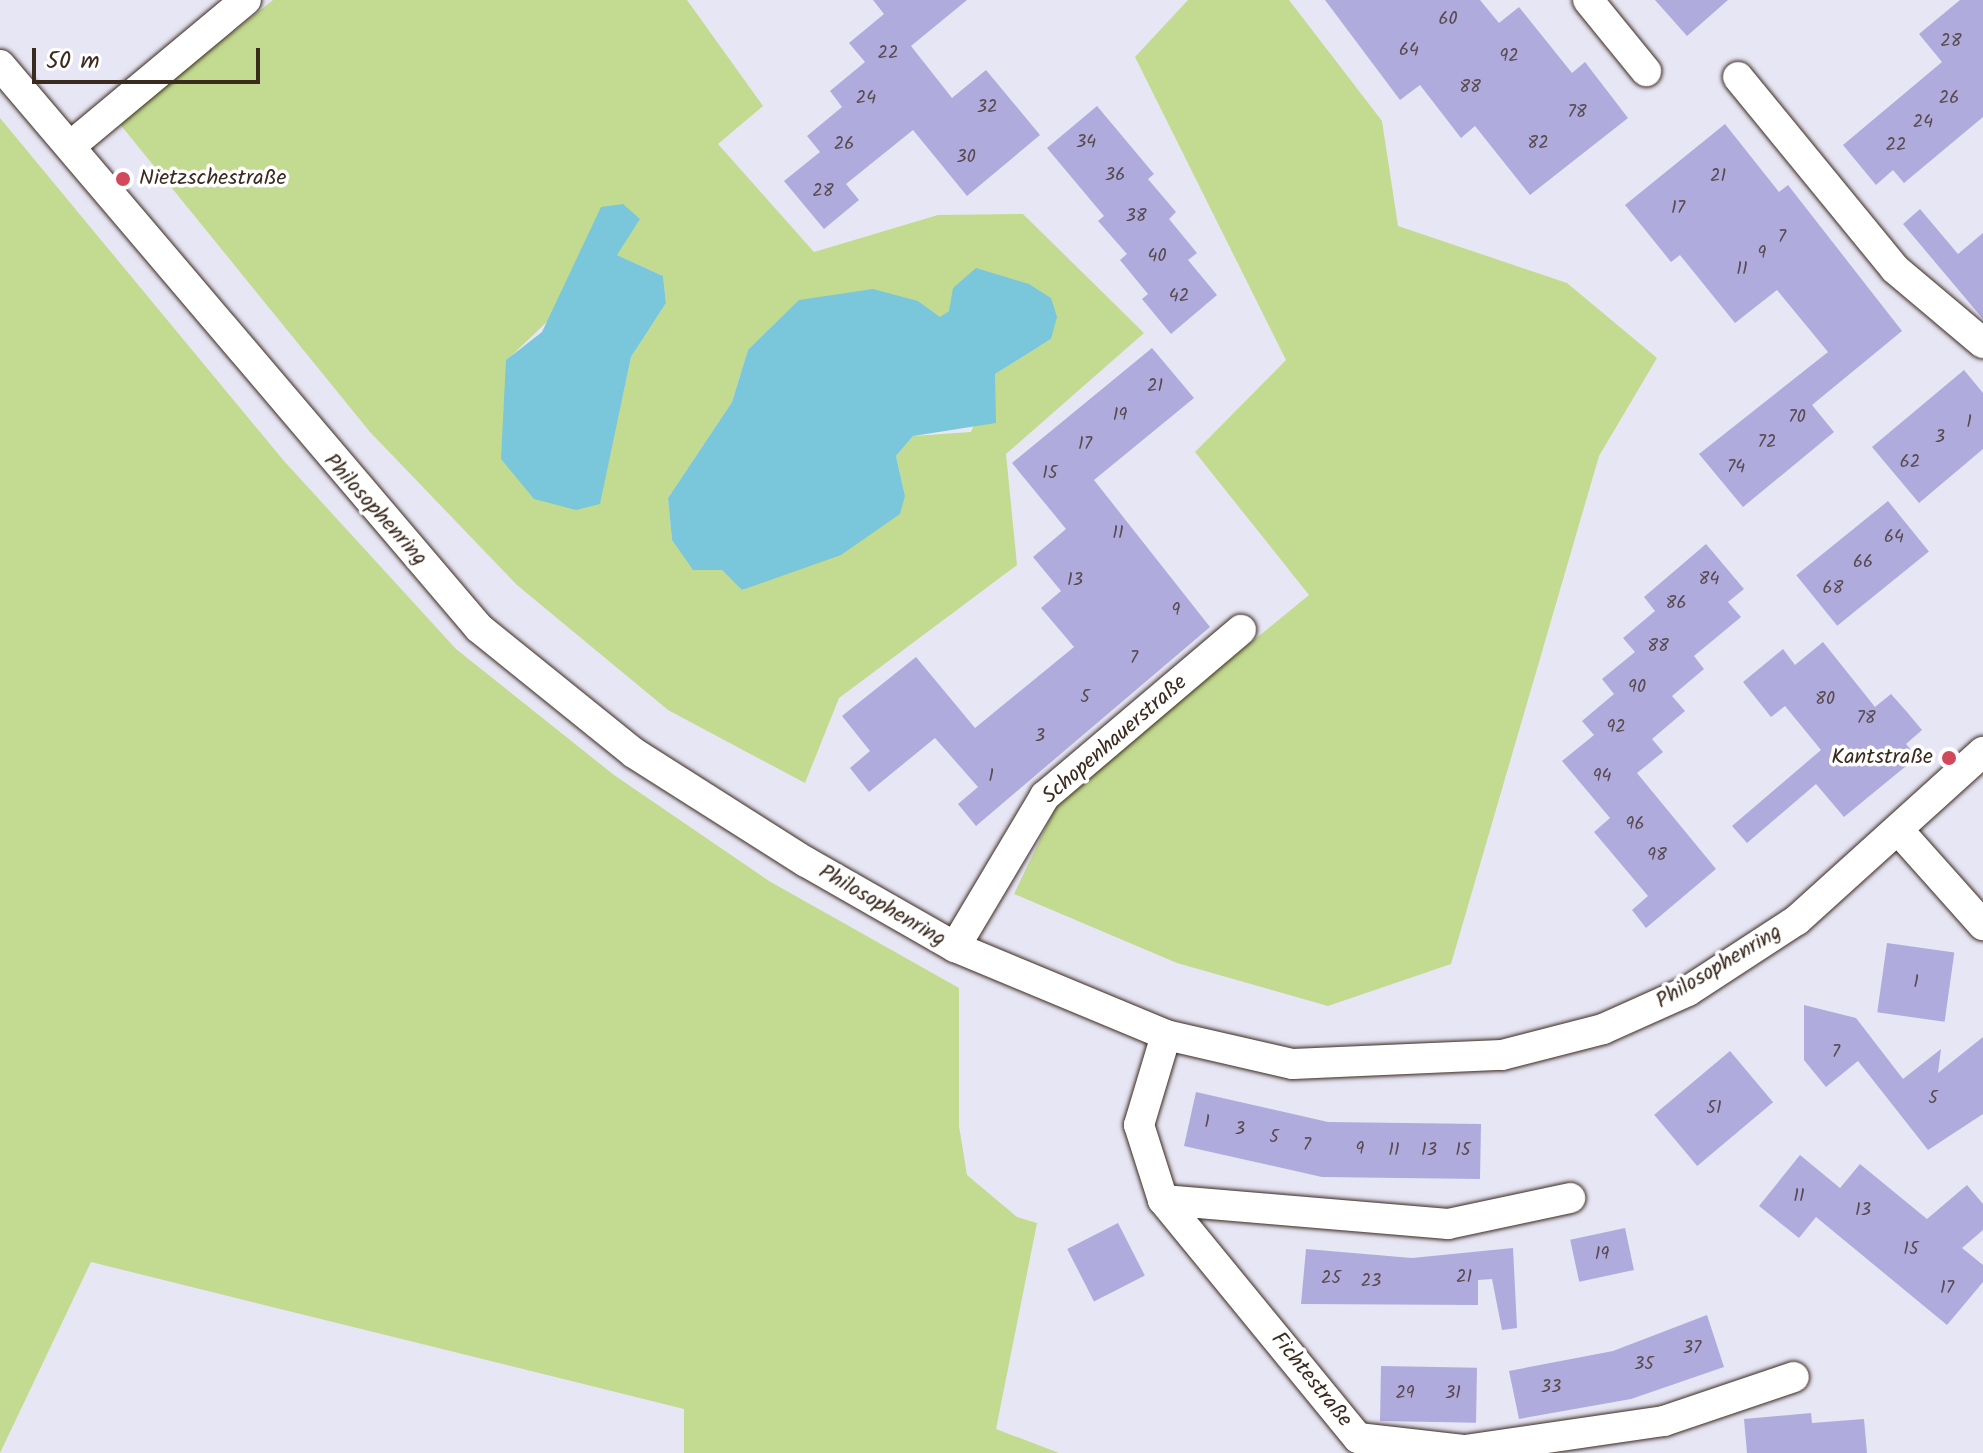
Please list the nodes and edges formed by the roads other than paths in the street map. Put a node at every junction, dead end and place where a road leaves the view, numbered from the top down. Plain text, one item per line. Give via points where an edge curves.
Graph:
1 (246, 0) edge
2 (1588, 0) edge
3 (0, 65) edge
4 (1646, 71) dead end
5 (1738, 77) dead end
6 (73, 144) junction
7 (1983, 343) edge
8 (1241, 630) dead end
9 (1983, 752) edge
10 (1900, 832) junction
11 (1983, 925) edge
12 (955, 947) junction
13 (1166, 1035) junction
14 (1570, 1198) dead end
15 (1163, 1200) junction
16 (1794, 1377) dead end

1 - 6 street
2 - 4 street
3 - 6 street, Philosophenring
5 - 7 street via 1895,269
6 - 12 street, Philosophenring via 299,425 479,628 634,753
8 - 12 street, Schopenhauerstraße via 1045,796
9 - 10 street, Philosophenring
10 - 11 street
10 - 13 street, Philosophenring via 1797,920 1688,991 1603,1029 1502,1055 1293,1064
12 - 13 street, Philosophenring
13 - 15 street, Fichtestraße via 1139,1125
14 - 15 street via 1448,1224
15 - 16 street, Fichtestraße via 1358,1438 1465,1450 1493,1447 1664,1421

